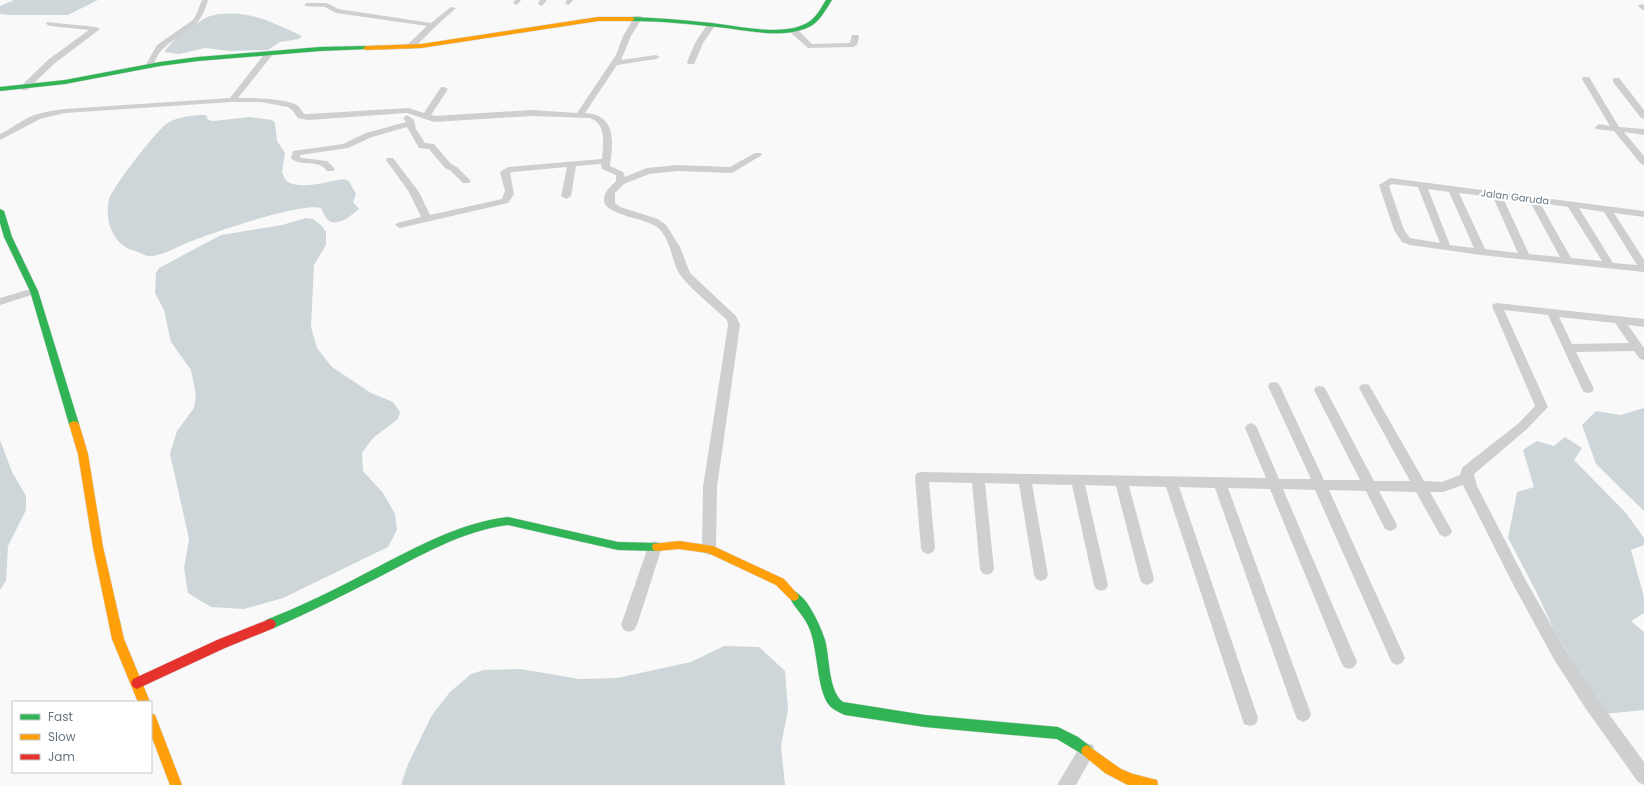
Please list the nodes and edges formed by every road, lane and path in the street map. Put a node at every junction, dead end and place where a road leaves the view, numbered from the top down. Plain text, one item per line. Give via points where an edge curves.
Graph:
1 (205, 0) edge
2 (828, 0) edge
3 (307, 5) dead end
4 (453, 8) dead end
5 (638, 18) junction
6 (50, 24) dead end
7 (712, 24) junction
8 (432, 25) junction
9 (793, 30) junction
10 (855, 37) dead end
11 (410, 47) junction
12 (269, 54) junction
13 (656, 57) dead end
14 (691, 62) dead end
15 (615, 63) junction
16 (149, 66) junction
17 (1586, 79) dead end
18 (1616, 80) dead end
19 (24, 88) junction
20 (0, 89) edge
21 (444, 89) dead end
22 (232, 100) junction
23 (400, 110) junction
24 (426, 116) junction
25 (579, 116) junction
26 (1644, 116) edge
27 (410, 124) junction
28 (1600, 126) dead end
29 (1616, 128) junction
30 (1644, 132) edge
31 (0, 137) edge
32 (758, 155) dead end
33 (390, 160) dead end
34 (606, 161) junction
35 (1644, 162) edge
36 (572, 164) junction
37 (330, 169) dead end
38 (466, 181) dead end
39 (621, 182) junction
40 (1422, 185) junction
41 (1453, 189) junction
42 (1496, 194) junction
43 (566, 196) dead end
44 (1533, 199) junction
45 (1571, 204) junction
46 (1607, 209) junction
47 (0, 211) edge
48 (1644, 214) edge
49 (427, 219) junction
50 (400, 225) dead end
51 (4, 238) edge
52 (1446, 247) junction
53 (1481, 252) junction
54 (1525, 256) junction
55 (1567, 260) junction
56 (1609, 265) junction
57 (1644, 268) edge
58 (34, 291) junction
59 (0, 302) edge
60 (1552, 313) junction
61 (1620, 322) junction
62 (1644, 323) edge
63 (1568, 348) junction
64 (1641, 352) edge
65 (1274, 386) dead end
66 (1365, 388) dead end
67 (1588, 389) dead end
68 (1320, 390) dead end
69 (1251, 428) dead end
70 (978, 478) junction
71 (1025, 479) junction
72 (1077, 480) junction
73 (1121, 481) junction
74 (1171, 482) junction
75 (1468, 482) junction
76 (1220, 483) junction
77 (1274, 484) junction
78 (1320, 485) junction
79 (1370, 486) junction
80 (1419, 487) junction
81 (1390, 525) dead end
82 (1445, 532) dead end
83 (655, 547) junction
84 (928, 548) dead end
85 (709, 549) junction
86 (987, 569) dead end
87 (1041, 575) dead end
88 (1148, 579) dead end
89 (1100, 585) dead end
90 (629, 625) dead end
91 (1397, 658) dead end
92 (1349, 662) dead end
93 (137, 683) junction
94 (144, 701) edge
95 (1303, 714) dead end
96 (1250, 718) dead end
97 (152, 722) edge
98 (1087, 751) junction
99 (1644, 776) edge
100 (176, 785) edge
101 (1066, 785) edge
102 (1152, 785) edge

1 - 16 street via 196,21 160,47
2 - 9 street via 814,22
3 - 8 street via 327,5 336,11
4 - 8 street
5 - 7 street
5 - 11 street via 598,18
5 - 15 street via 626,36
6 - 19 street via 96,29 52,61
7 - 9 street via 763,30
7 - 14 street via 699,43
8 - 11 street
9 - 10 street via 806,43 813,46 852,45
11 - 12 street via 342,48
12 - 16 street
12 - 22 street
13 - 15 street
15 - 25 street
16 - 19 street
17 - 29 street
18 - 26 street
19 - 20 street
21 - 24 street
22 - 23 street via 261,100 283,104 295,108 301,116 308,117
22 - 31 street via 46,114
23 - 24 street
23 - 27 street via 410,120
24 - 25 street via 434,119 532,113
25 - 34 street via 602,120 607,133
27 - 37 street via 365,136 345,146 296,153 295,158 300,161 323,162 329,165
27 - 38 street via 422,146 431,146 448,166
28 - 29 street
29 - 30 street
29 - 35 street
32 - 39 street via 732,170 662,169 647,171
33 - 49 street via 414,192
34 - 36 street
34 - 39 street via 606,168 620,174
36 - 43 street
36 - 49 street via 507,170 504,174 510,189 505,201
39 - 85 street via 610,192 610,204 617,209 655,221 661,226 675,247 685,274 732,320 734,325 710,487
40 - 41 street, Jalan Garuda
40 - 52 street
40 - 52 street, Jalan Garuda via 1390,181 1384,185 1402,237 1414,243
41 - 42 street, Jalan Garuda
41 - 53 street
42 - 44 street, Jalan Garuda
42 - 54 street
44 - 45 street, Jalan Garuda
44 - 55 street
45 - 46 street, Jalan Garuda
45 - 56 street
46 - 48 street, Jalan Garuda
46 - 57 street
47 - 51 street
49 - 50 street
51 - 58 street
52 - 53 street
53 - 54 street
54 - 55 street
55 - 56 street
56 - 57 street
58 - 59 street
58 - 93 street via 84,454 98,547 118,639
60 - 61 street
60 - 63 street
60 - 75 street via 1497,306 1542,407 1467,472
61 - 62 street
61 - 64 street
63 - 64 street
63 - 67 street
65 - 78 street
66 - 80 street
68 - 79 street
69 - 77 street
70 - 71 street
70 - 84 street via 922,477
70 - 86 street
71 - 72 street
71 - 87 street
72 - 73 street
72 - 89 street
73 - 74 street
73 - 88 street
74 - 76 street
74 - 96 street
75 - 80 street via 1443,487
75 - 99 street via 1505,557 1575,678
76 - 77 street
76 - 95 street
77 - 78 street
77 - 92 street
78 - 79 street
78 - 91 street
79 - 80 street
79 - 81 street
80 - 82 street
83 - 85 street via 679,545
83 - 90 street
83 - 93 street via 618,546 508,521 492,522 460,531 324,600
85 - 98 street via 780,582 804,606 820,639 828,691 836,705 845,709 925,721 1058,733 1066,735
93 - 94 street
97 - 100 street
98 - 101 street
98 - 102 street via 1115,774

